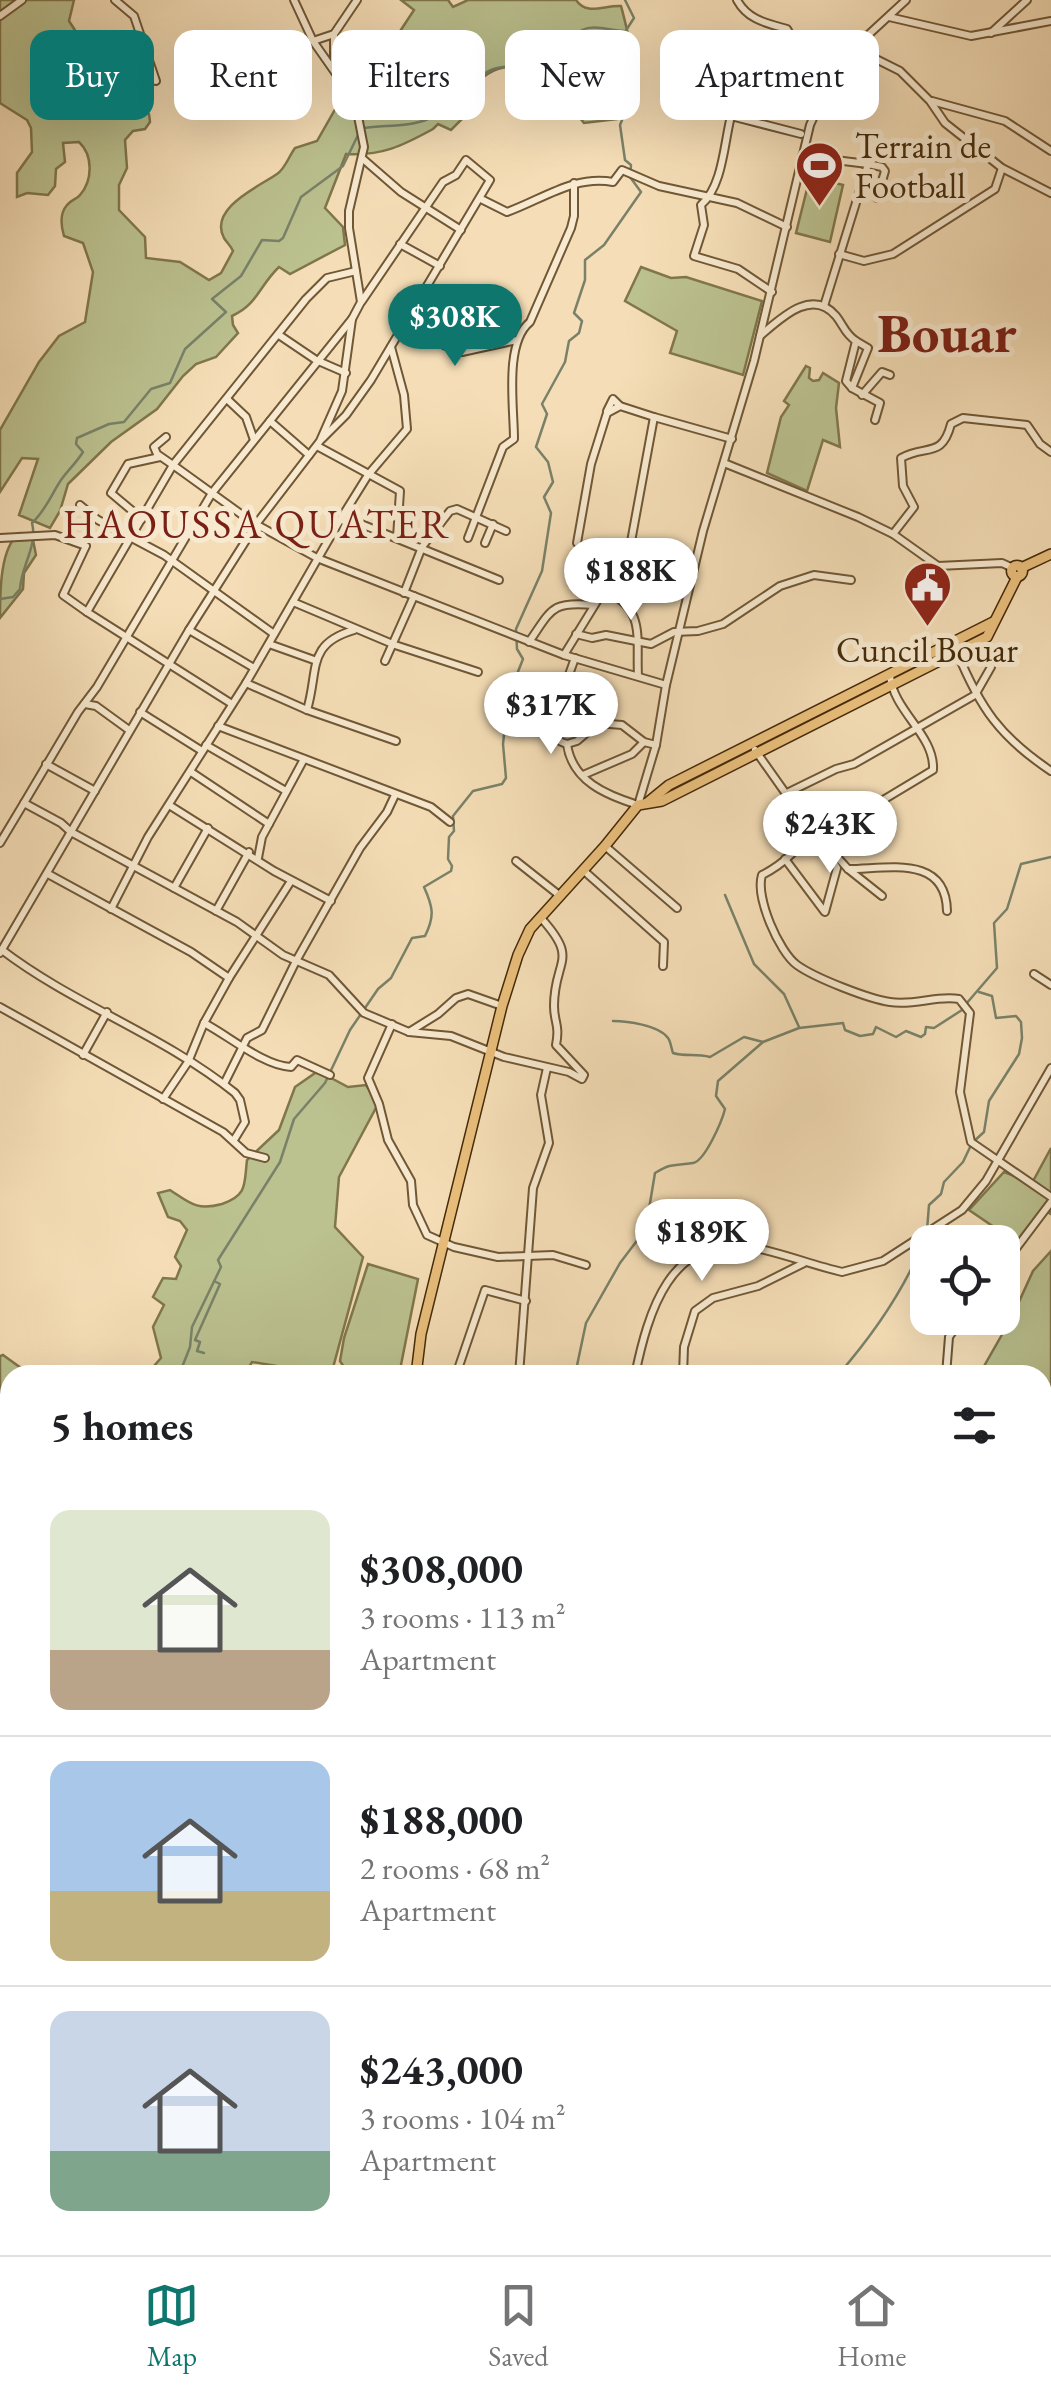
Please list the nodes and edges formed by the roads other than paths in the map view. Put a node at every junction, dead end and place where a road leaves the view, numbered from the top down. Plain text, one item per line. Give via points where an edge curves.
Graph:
1 (22, 0) edge
2 (115, 0) edge
3 (294, 0) edge
4 (357, 0) edge
5 (738, 0) edge
6 (906, 0) edge
7 (1027, 0) edge
8 (0, 16) edge
9 (889, 17) junction
10 (1051, 21) edge
11 (337, 30) edge
12 (788, 30) edge
13 (874, 30) edge
14 (990, 34) junction
15 (332, 35) edge
16 (313, 41) junction
17 (879, 61) edge
18 (332, 66) edge
19 (156, 81) dead end
20 (930, 101) junction
21 (359, 120) edge
22 (813, 120) edge
23 (802, 134) dead end
24 (1051, 151) edge
25 (802, 156) junction
26 (363, 159) junction
27 (868, 164) junction
28 (1002, 168) junction
29 (574, 183) junction
30 (1051, 193) edge
31 (710, 198) junction
32 (877, 198) dead end
33 (481, 199) junction
34 (425, 209) junction
35 (787, 227) junction
36 (461, 230) junction
37 (400, 244) junction
38 (839, 254) junction
39 (440, 266) junction
40 (356, 272) junction
41 (772, 292) junction
42 (361, 302) junction
43 (824, 306) junction
44 (352, 319) junction
45 (408, 321) junction
46 (279, 335) junction
47 (760, 336) junction
48 (518, 340) junction
49 (856, 341) junction
50 (391, 348) junction
51 (316, 360) junction
52 (346, 373) junction
53 (890, 374) dead end
54 (852, 388) junction
55 (862, 395) junction
56 (227, 399) junction
57 (336, 408) junction
58 (346, 415) junction
59 (654, 417) junction
60 (875, 420) dead end
61 (270, 421) junction
62 (166, 437) dead end
63 (732, 439) junction
64 (254, 440) junction
65 (318, 443) junction
66 (1051, 452) edge
67 (309, 456) junction
68 (161, 457) junction
69 (724, 464) junction
70 (174, 465) junction
71 (368, 476) junction
72 (212, 493) junction
73 (80, 505) dead end
74 (476, 516) junction
75 (142, 519) junction
76 (340, 520) junction
77 (257, 523) junction
78 (493, 524) junction
79 (506, 530) dead end
80 (893, 534) junction
81 (0, 538) edge
82 (130, 538) junction
83 (397, 538) junction
84 (468, 538) dead end
85 (485, 543) dead end
86 (422, 547) junction
87 (1051, 554) edge
88 (318, 558) junction
89 (628, 558) junction
90 (173, 562) junction
91 (1017, 571) junction
92 (499, 580) dead end
93 (850, 580) dead end
94 (214, 589) junction
95 (604, 590) junction
96 (404, 592) junction
97 (414, 596) junction
98 (292, 602) junction
99 (596, 604) junction
100 (88, 612) junction
101 (996, 621) junction
102 (355, 629) junction
103 (189, 630) junction
104 (681, 631) junction
105 (274, 634) junction
106 (576, 634) junction
107 (126, 636) junction
108 (982, 639) junction
109 (529, 642) junction
110 (637, 643) junction
111 (269, 644) junction
112 (395, 645) junction
113 (957, 651) junction
114 (564, 655) junction
115 (575, 658) junction
116 (932, 659) junction
117 (315, 660) junction
118 (385, 661) dead end
119 (169, 662) junction
120 (254, 668) junction
121 (478, 672) dead end
122 (638, 676) junction
123 (891, 680) junction
124 (246, 683) junction
125 (666, 685) junction
126 (975, 695) junction
127 (523, 696) dead end
128 (85, 704) junction
129 (232, 704) junction
130 (308, 710) junction
131 (140, 712) junction
132 (558, 713) junction
133 (218, 726) junction
134 (129, 730) junction
135 (916, 730) junction
136 (396, 741) dead end
137 (644, 742) junction
138 (568, 744) junction
139 (656, 744) junction
140 (204, 748) junction
141 (755, 749) junction
142 (304, 759) junction
143 (46, 764) junction
144 (1051, 771) edge
145 (191, 772) junction
146 (583, 776) junction
147 (95, 790) junction
148 (286, 792) junction
149 (786, 793) junction
150 (395, 794) junction
151 (24, 802) junction
152 (168, 804) junction
153 (642, 804) junction
154 (450, 822) dead end
155 (269, 824) junction
156 (808, 825) junction
157 (208, 828) junction
158 (71, 832) junction
159 (820, 838) junction
160 (0, 843) edge
161 (606, 846) junction
162 (248, 852) junction
163 (258, 859) junction
164 (785, 859) junction
165 (516, 860) dead end
166 (136, 865) junction
167 (848, 869) junction
168 (583, 870) junction
169 (48, 874) junction
170 (292, 880) junction
171 (174, 888) junction
172 (559, 895) junction
173 (882, 896) dead end
174 (330, 901) junction
175 (677, 908) dead end
176 (111, 909) junction
177 (216, 911) junction
178 (947, 911) dead end
179 (540, 917) junction
180 (254, 936) junction
181 (1, 952) edge
182 (296, 960) junction
183 (663, 966) dead end
184 (1034, 974) dead end
185 (230, 978) junction
186 (1051, 985) edge
187 (502, 1006) junction
188 (0, 1007) edge
189 (107, 1012) junction
190 (204, 1024) junction
191 (392, 1024) junction
192 (409, 1032) junction
193 (242, 1047) junction
194 (490, 1052) junction
195 (83, 1055) junction
196 (188, 1062) junction
197 (547, 1068) junction
198 (1051, 1068) edge
199 (330, 1075) dead end
200 (224, 1084) junction
201 (163, 1099) junction
202 (234, 1140) junction
203 (265, 1158) dead end
204 (999, 1160) junction
205 (1051, 1199) edge
206 (1020, 1242) edge
207 (444, 1244) junction
208 (528, 1254) junction
209 (805, 1262) junction
210 (586, 1265) dead end
211 (526, 1301) junction
212 (949, 1335) edge
213 (417, 1365) edge
214 (460, 1365) edge
215 (521, 1365) edge
216 (637, 1365) edge
217 (684, 1365) edge
218 (947, 1365) edge

1 - 8 street
2 - 19 street via 134,16
3 - 16 street
4 - 11 street
5 - 12 street via 752,18
6 - 9 street
7 - 14 street
9 - 13 street
9 - 14 street via 971,36
10 - 14 street
15 - 16 street
16 - 18 street
17 - 20 street
20 - 24 street via 1005,121
20 - 28 street via 945,124
21 - 26 street
22 - 25 street
23 - 31 street via 730,116
25 - 27 street
25 - 35 street
26 - 34 street
26 - 40 street via 349,211
27 - 32 street via 885,171
27 - 38 street
28 - 30 street
28 - 38 street via 995,188 893,254 864,261
29 - 31 street via 613,182 622,170
29 - 33 street via 507,212
29 - 48 street via 571,228
31 - 35 street via 737,202
31 - 41 street via 702,205 704,225 694,256 738,269
33 - 34 street via 490,180 466,160
33 - 36 street
34 - 36 street
34 - 37 street
35 - 41 street
36 - 39 street
37 - 39 street
37 - 42 street
38 - 43 street
39 - 45 street
40 - 42 street
40 - 46 street via 328,278
41 - 47 street
42 - 44 street
43 - 47 street via 802,306
43 - 49 street
44 - 51 street
44 - 52 street
45 - 48 street via 462,352
45 - 50 street
46 - 51 street
46 - 56 street
47 - 63 street
48 - 74 street via 514,440 503,447
49 - 54 street via 845,376
49 - 54 street via 868,348
50 - 58 street
50 - 71 street via 407,429
51 - 52 street
51 - 61 street
52 - 57 street
53 - 55 street via 882,372
54 - 55 street
55 - 60 street via 880,403
56 - 64 street via 246,416
56 - 70 street
57 - 58 street
57 - 65 street
58 - 65 street
59 - 63 street
59 - 89 street
59 - 89 street via 620,406 606,413 591,464 577,543
61 - 64 street
61 - 67 street
62 - 68 street via 154,447
63 - 69 street
64 - 72 street
65 - 67 street
65 - 71 street
66 - 80 street via 1027,425 963,418 950,424 947,440 936,449 900,458 914,507
67 - 77 street
68 - 70 street
68 - 75 street via 128,464 111,493
69 - 80 street
69 - 104 street
70 - 72 street
70 - 75 street
71 - 76 street
71 - 83 street via 400,491
72 - 77 street
72 - 90 street
73 - 82 street
74 - 78 street
74 - 84 street
74 - 86 street via 450,511
75 - 82 street
76 - 83 street
76 - 88 street
77 - 88 street
77 - 94 street
78 - 79 street
78 - 85 street
80 - 91 street via 938,566 1002,563
81 - 100 street via 55,535 86,546 64,595
82 - 90 street
82 - 100 street
83 - 86 street
86 - 92 street
86 - 96 street
87 - 91 main road
88 - 96 street
88 - 98 street
89 - 95 street
90 - 94 street
90 - 107 street
91 - 101 main road
93 - 104 street via 814,575 780,586 712,628
94 - 103 street
94 - 105 street
95 - 99 street
95 - 110 street via 622,598 635,617
96 - 97 street
97 - 109 street
97 - 112 street
98 - 102 street
98 - 105 street
99 - 106 street
99 - 109 street via 554,608
100 - 107 street
101 - 108 main road
101 - 116 main road
102 - 112 street
102 - 117 street via 323,644
103 - 119 street
103 - 120 street
104 - 110 street
104 - 125 street
105 - 111 street
106 - 110 street
106 - 114 street
107 - 119 street
107 - 128 street
108 - 113 main road
108 - 126 street via 991,667
109 - 114 street
110 - 122 street
111 - 117 street
111 - 120 street
112 - 118 street
112 - 121 street
113 - 116 main road
113 - 126 street
114 - 115 street
115 - 122 street
115 - 132 street
116 - 123 main road
117 - 130 street
119 - 129 street
119 - 131 street
120 - 124 street
122 - 125 street
123 - 135 street
123 - 141 main road
124 - 129 street
124 - 130 street
125 - 139 street
126 - 135 street
126 - 144 street via 1004,736
127 - 132 street
128 - 134 street
128 - 143 street
129 - 133 street
130 - 136 street
131 - 134 street
131 - 140 street
132 - 138 street via 554,732
133 - 140 street
133 - 142 street
134 - 147 street
135 - 149 street
135 - 159 street via 933,770
137 - 138 street via 622,725 598,723
137 - 139 street
137 - 146 street
138 - 146 street via 571,763
139 - 153 street
140 - 145 street
140 - 148 street
141 - 149 street
141 - 153 main road via 669,785
142 - 148 street
142 - 150 street
143 - 147 street
143 - 151 street
145 - 152 street
145 - 155 street
146 - 153 street via 599,792
147 - 158 street
148 - 155 street
149 - 156 street
150 - 154 street via 432,807
150 - 174 street
151 - 158 street
151 - 160 street
152 - 157 street
152 - 166 street
153 - 161 main road
155 - 163 street
156 - 159 street
156 - 164 street via 806,837
157 - 162 street
157 - 171 street
158 - 166 street
158 - 169 street
159 - 164 street via 837,868 825,912
159 - 167 street
161 - 168 main road
161 - 175 street
162 - 163 street
162 - 177 street
163 - 170 street
164 - 204 street via 762,875 760,892 796,964 869,998 913,1005 950,998 970,1013 962,1112 971,1142
165 - 172 street
166 - 171 street
166 - 176 street
167 - 173 street
167 - 178 street via 926,872 944,891
168 - 172 main road
168 - 183 street via 664,942
169 - 176 street
169 - 181 street
170 - 174 street
170 - 180 street
171 - 177 street
172 - 179 main road
174 - 182 street
176 - 185 street
177 - 180 street
179 - 187 main road via 522,944
179 - 197 street via 564,950 554,1009 560,1025 556,1045 584,1074 580,1080
180 - 182 street
180 - 185 street
181 - 189 street
182 - 191 street via 329,976 364,1013
182 - 193 street via 262,1030
184 - 186 street
185 - 190 street
187 - 192 street via 468,994
187 - 194 main road
188 - 195 street
189 - 195 street
189 - 196 street
190 - 193 street
190 - 196 street
191 - 192 street
191 - 207 street via 368,1078 388,1140 411,1180 426,1236
192 - 194 street via 451,1036
193 - 199 street via 282,1066 297,1060
193 - 200 street
194 - 197 street
194 - 207 main road
195 - 201 street
196 - 200 street
196 - 201 street
197 - 208 street via 542,1095 549,1143 533,1188
198 - 204 street
200 - 202 street via 240,1100 245,1122
201 - 202 street
202 - 203 street via 246,1153
204 - 205 street
204 - 209 street via 962,1210 883,1262 842,1272
205 - 206 street
207 - 208 street via 498,1257
207 - 213 main road
208 - 210 street
208 - 211 street
209 - 216 street via 744,1246 694,1255 660,1294
209 - 217 street via 758,1286 713,1298 695,1312
211 - 214 street via 485,1290
211 - 215 street
212 - 218 street

